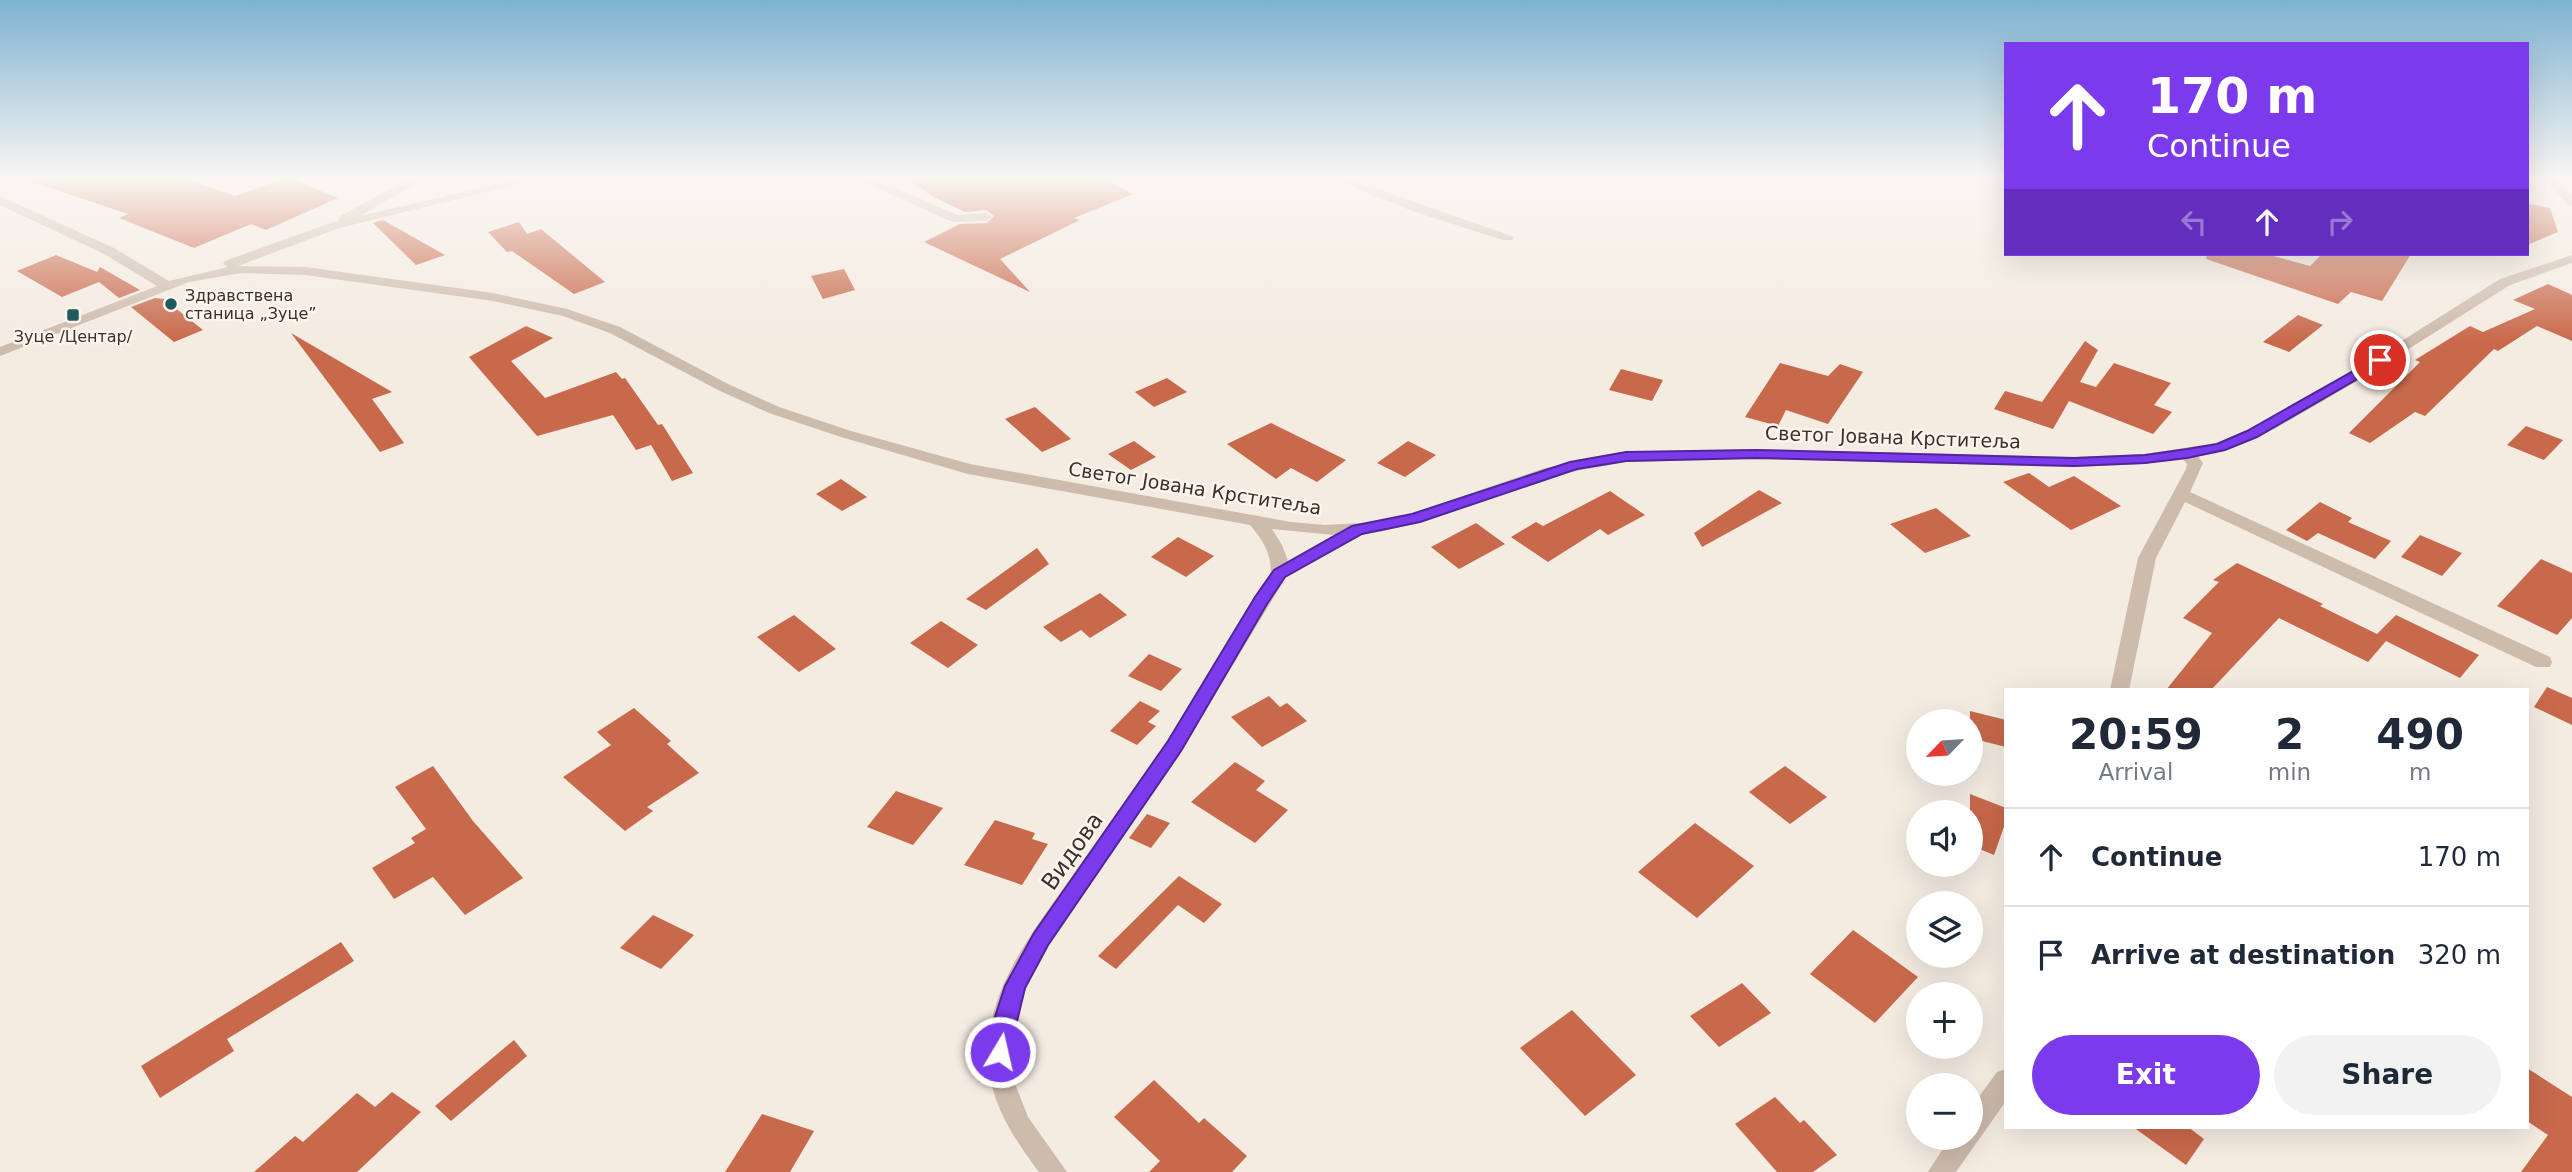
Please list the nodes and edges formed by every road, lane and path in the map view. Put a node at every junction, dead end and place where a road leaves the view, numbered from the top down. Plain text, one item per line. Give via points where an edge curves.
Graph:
1 (68, 232) edge
2 (316, 232) edge
3 (1491, 232) edge
4 (1508, 237) dead end
5 (285, 243) junction
6 (2572, 259) edge
7 (279, 269) junction
8 (201, 275) junction
9 (166, 285) junction
10 (0, 352) edge
11 (2187, 454) junction
12 (2180, 493) junction
13 (1256, 521) junction
14 (1357, 530) junction
15 (1280, 573) junction
16 (2543, 663) dead end
17 (2119, 688) edge
18 (2004, 1083) edge
19 (1983, 1112) edge
20 (1957, 1150) edge
21 (1054, 1172) edge
22 (1941, 1172) edge

1 - 9 street
2 - 5 street
3 - 4 street
5 - 7 street via 278,255
5 - 8 street
6 - 11 street, Светог Јована Крститеља via 2490,290 2271,425 2220,447
7 - 8 street, Светог Јована Крститеља
7 - 13 street, Светог Јована Крститеља via 547,308 615,330 747,399 846,434 968,469
8 - 9 street, Светог Јована Крститеља
9 - 10 street, Светог Јована Крститеља
11 - 12 street via 2194,469
11 - 14 street, Светог Јована Крститеља via 2074,462 1756,454 1626,457 1563,468 1415,518
12 - 16 street
12 - 17 street via 2147,558
13 - 14 street, Светог Јована Крститеља
13 - 15 street via 1277,550
14 - 15 street, Видова
15 - 21 street, Видова via 1174,746 1041,939 1015,986 1003,1026 1003,1084 1018,1124
18 - 19 street
20 - 22 street

